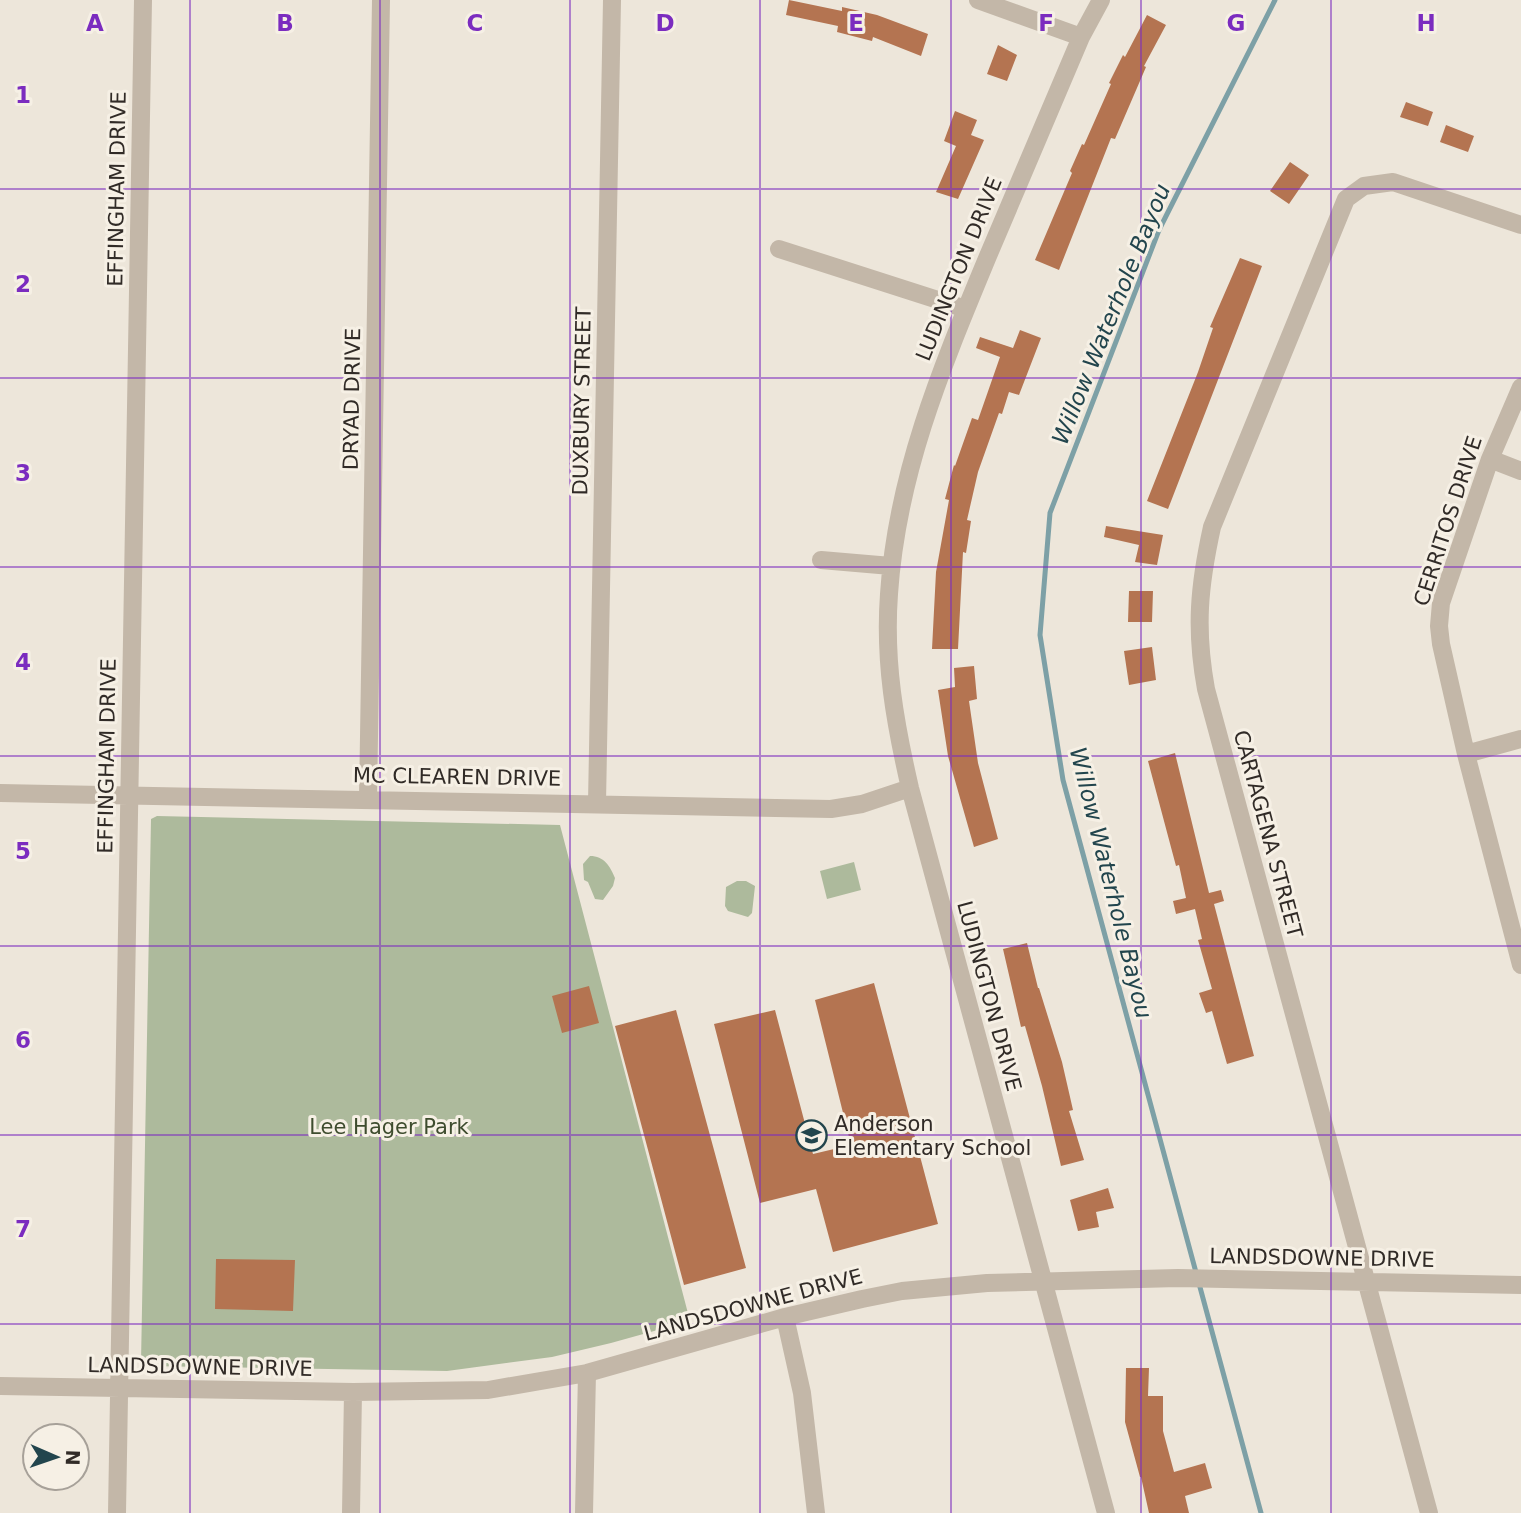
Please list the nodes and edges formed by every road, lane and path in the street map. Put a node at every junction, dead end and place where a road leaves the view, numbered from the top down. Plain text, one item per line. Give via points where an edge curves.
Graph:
1 (143, 0) edge
2 (382, 0) edge
3 (612, 0) edge
4 (978, 0) edge
5 (1101, 0) edge
6 (1081, 37) junction
7 (1521, 225) edge
8 (779, 249) dead end
9 (966, 309) junction
10 (1521, 387) edge
11 (1490, 459) junction
12 (1521, 471) edge
13 (821, 560) dead end
14 (891, 566) junction
15 (1521, 739) edge
16 (1466, 754) junction
17 (910, 788) junction
18 (0, 793) edge
19 (129, 795) junction
20 (368, 798) junction
21 (597, 803) junction
22 (1521, 965) edge
23 (1045, 1281) junction
24 (1366, 1282) junction
25 (1521, 1285) edge
26 (785, 1317) junction
27 (587, 1373) junction
28 (0, 1386) edge
29 (119, 1388) junction
30 (352, 1392) junction
31 (117, 1513) edge
32 (351, 1513) edge
33 (584, 1513) edge
34 (816, 1513) edge
35 (1106, 1513) edge
36 (1429, 1513) edge

1 - 19 street, EFFINGHAM DRIVE
2 - 20 street, DRYAD DRIVE
3 - 21 street, DUXBURY STREET
4 - 6 street
5 - 6 street, LUDINGTON DRIVE
6 - 9 street, LUDINGTON DRIVE
7 - 24 street, CARTAGENA STREET via 1393,182 1364,186 1346,199 1212,527 1202,572 1199,652 1206,689
8 - 9 street
9 - 14 street, LUDINGTON DRIVE via 907,472
10 - 11 street, CERRITOS DRIVE
11 - 12 street
11 - 16 street, CERRITOS DRIVE via 1441,603 1439,626
13 - 14 street
14 - 17 street, LUDINGTON DRIVE via 890,674
15 - 16 street
16 - 22 street, CERRITOS DRIVE
17 - 21 street, MC CLEAREN DRIVE via 831,809
17 - 23 street, LUDINGTON DRIVE
18 - 19 street, MC CLEAREN DRIVE
19 - 20 street, MC CLEAREN DRIVE
19 - 29 street, EFFINGHAM DRIVE
20 - 21 street, MC CLEAREN DRIVE
23 - 24 street, LANDSDOWNE DRIVE
23 - 26 street, LANDSDOWNE DRIVE via 902,1291
23 - 35 street, LUDINGTON DRIVE
24 - 25 street, LANDSDOWNE DRIVE
24 - 36 street, CARTAGENA STREET
26 - 27 street, LANDSDOWNE DRIVE
26 - 34 street via 803,1393
27 - 30 street, LANDSDOWNE DRIVE via 488,1390
27 - 33 street
28 - 29 street, LANDSDOWNE DRIVE
29 - 30 street, LANDSDOWNE DRIVE
29 - 31 street, EFFINGHAM DRIVE
30 - 32 street

